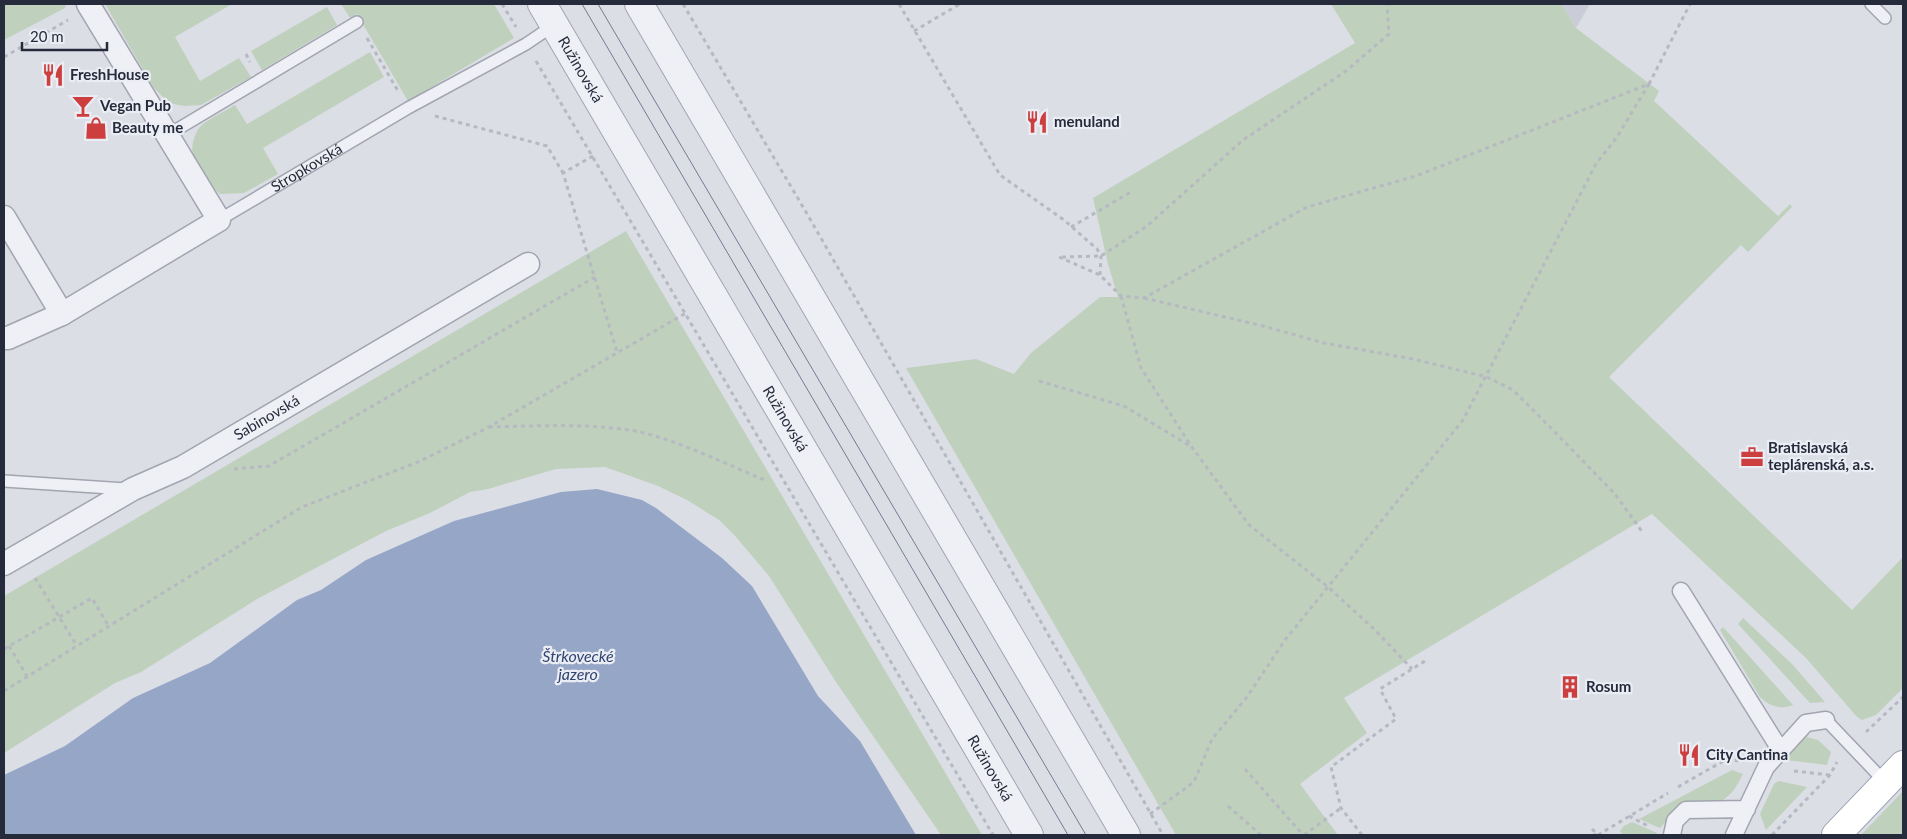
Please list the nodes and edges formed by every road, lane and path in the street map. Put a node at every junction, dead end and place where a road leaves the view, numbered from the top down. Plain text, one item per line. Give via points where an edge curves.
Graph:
1 (502, 4) edge
2 (640, 4) edge
3 (683, 4) edge
4 (899, 4) edge
5 (960, 4) edge
6 (1387, 4) edge
7 (1690, 4) edge
8 (1871, 4) edge
9 (89, 5) edge
10 (548, 14) edge
11 (1885, 18) dead end
12 (357, 22) joint
13 (914, 30) junction
14 (526, 44) junction
15 (4, 57) edge
16 (1649, 84) junction
17 (408, 108) junction
18 (166, 136) junction
19 (593, 156) junction
20 (563, 173) junction
21 (1131, 192) dead end
22 (4, 217) edge
23 (219, 220) junction
24 (1071, 227) junction
25 (1101, 256) junction
26 (528, 264) dead end
27 (1100, 275) junction
28 (595, 277) junction
29 (1121, 296) junction
30 (1144, 298) junction
31 (686, 313) junction
32 (62, 314) junction
33 (4, 338) edge
34 (618, 352) junction
35 (1487, 377) junction
36 (1039, 381) dead end
37 (487, 428) junction
38 (1191, 446) junction
39 (224, 469) dead end
40 (765, 480) dead end
41 (4, 481) edge
42 (133, 489) junction
43 (1642, 533) dead end
44 (4, 564) edge
45 (35, 578) dead end
46 (1328, 587) junction
47 (1681, 591) dead end
48 (59, 617) junction
49 (109, 626) junction
50 (9, 646) junction
51 (77, 646) junction
52 (4, 649) edge
53 (1425, 661) dead end
54 (1412, 669) junction
55 (27, 676) junction
56 (4, 691) edge
57 (1903, 697) edge
58 (1826, 720) joint
59 (1851, 746) junction
60 (1781, 751) junction
61 (1244, 770) dead end
62 (1895, 774) edge
63 (1228, 806) dead end
64 (1341, 808) junction
65 (1747, 809) junction
66 (1150, 814) junction
67 (1628, 816) dead end
68 (1592, 829) dead end
69 (1665, 833) edge
70 (993, 835) edge
71 (1028, 835) edge
72 (1126, 835) edge
73 (1163, 835) edge
74 (1261, 835) edge
75 (1303, 835) edge
76 (1362, 835) edge
77 (1594, 835) edge
78 (1734, 835) edge
79 (1772, 835) edge
80 (1836, 835) edge

1 - 14 path
2 - 72 street
3 - 66 path via 811,220
4 - 13 path
5 - 13 path
6 - 25 path via 1389,34 1346,71 1243,140 1147,226
7 - 16 path
8 - 11 lane
9 - 15 path
9 - 18 street
10 - 14 lane, Stropkovská
10 - 71 street, Ružinovská
12 - 17 path
12 - 18 lane
13 - 24 path via 1000,175
14 - 17 lane, Stropkovská
14 - 19 path
16 - 30 path via 1416,176 1307,208
16 - 35 path via 1617,138 1596,164
17 - 20 path via 547,146
17 - 23 lane, Stropkovská
18 - 23 street
19 - 20 path
19 - 31 path
20 - 28 path
21 - 24 path
22 - 32 street
23 - 32 street, Stropkovská
24 - 25 path
25 - 27 path
25 - 27 path via 1059,257
26 - 42 street, Sabinovská via 183,467
27 - 29 path
28 - 34 path
28 - 39 path via 270,466
29 - 30 path
29 - 38 path via 1141,368
30 - 35 path via 1324,343 1413,359
31 - 34 path
31 - 70 path
32 - 33 street, Stropkovská
34 - 37 path
35 - 43 path via 1513,390 1545,422 1615,494
35 - 46 path via 1464,420
36 - 38 path via 1124,406
37 - 40 path via 593,427 636,431 700,452
37 - 49 path via 418,462 302,507
38 - 46 path via 1249,525
41 - 42 lane
42 - 44 street, Sabinovská
45 - 48 path
46 - 54 path
46 - 66 path via 1212,739 1194,782
47 - 60 street
48 - 49 path via 92,598
48 - 50 path
48 - 51 path
49 - 51 path
50 - 52 path
50 - 55 path
51 - 55 path
53 - 54 path
54 - 64 path via 1380,689 1396,719 1331,768
55 - 56 path
57 - 59 path
58 - 59 lane
58 - 60 street via 1806,723
59 - 62 lane
59 - 79 path via 1830,775
60 - 65 street via 1766,767
61 - 75 path
62 - 80 main road
63 - 74 path
64 - 75 path
64 - 76 path
65 - 69 street via 1686,810
65 - 78 street
66 - 73 path
67 - 69 path
68 - 77 path via 1597,834

